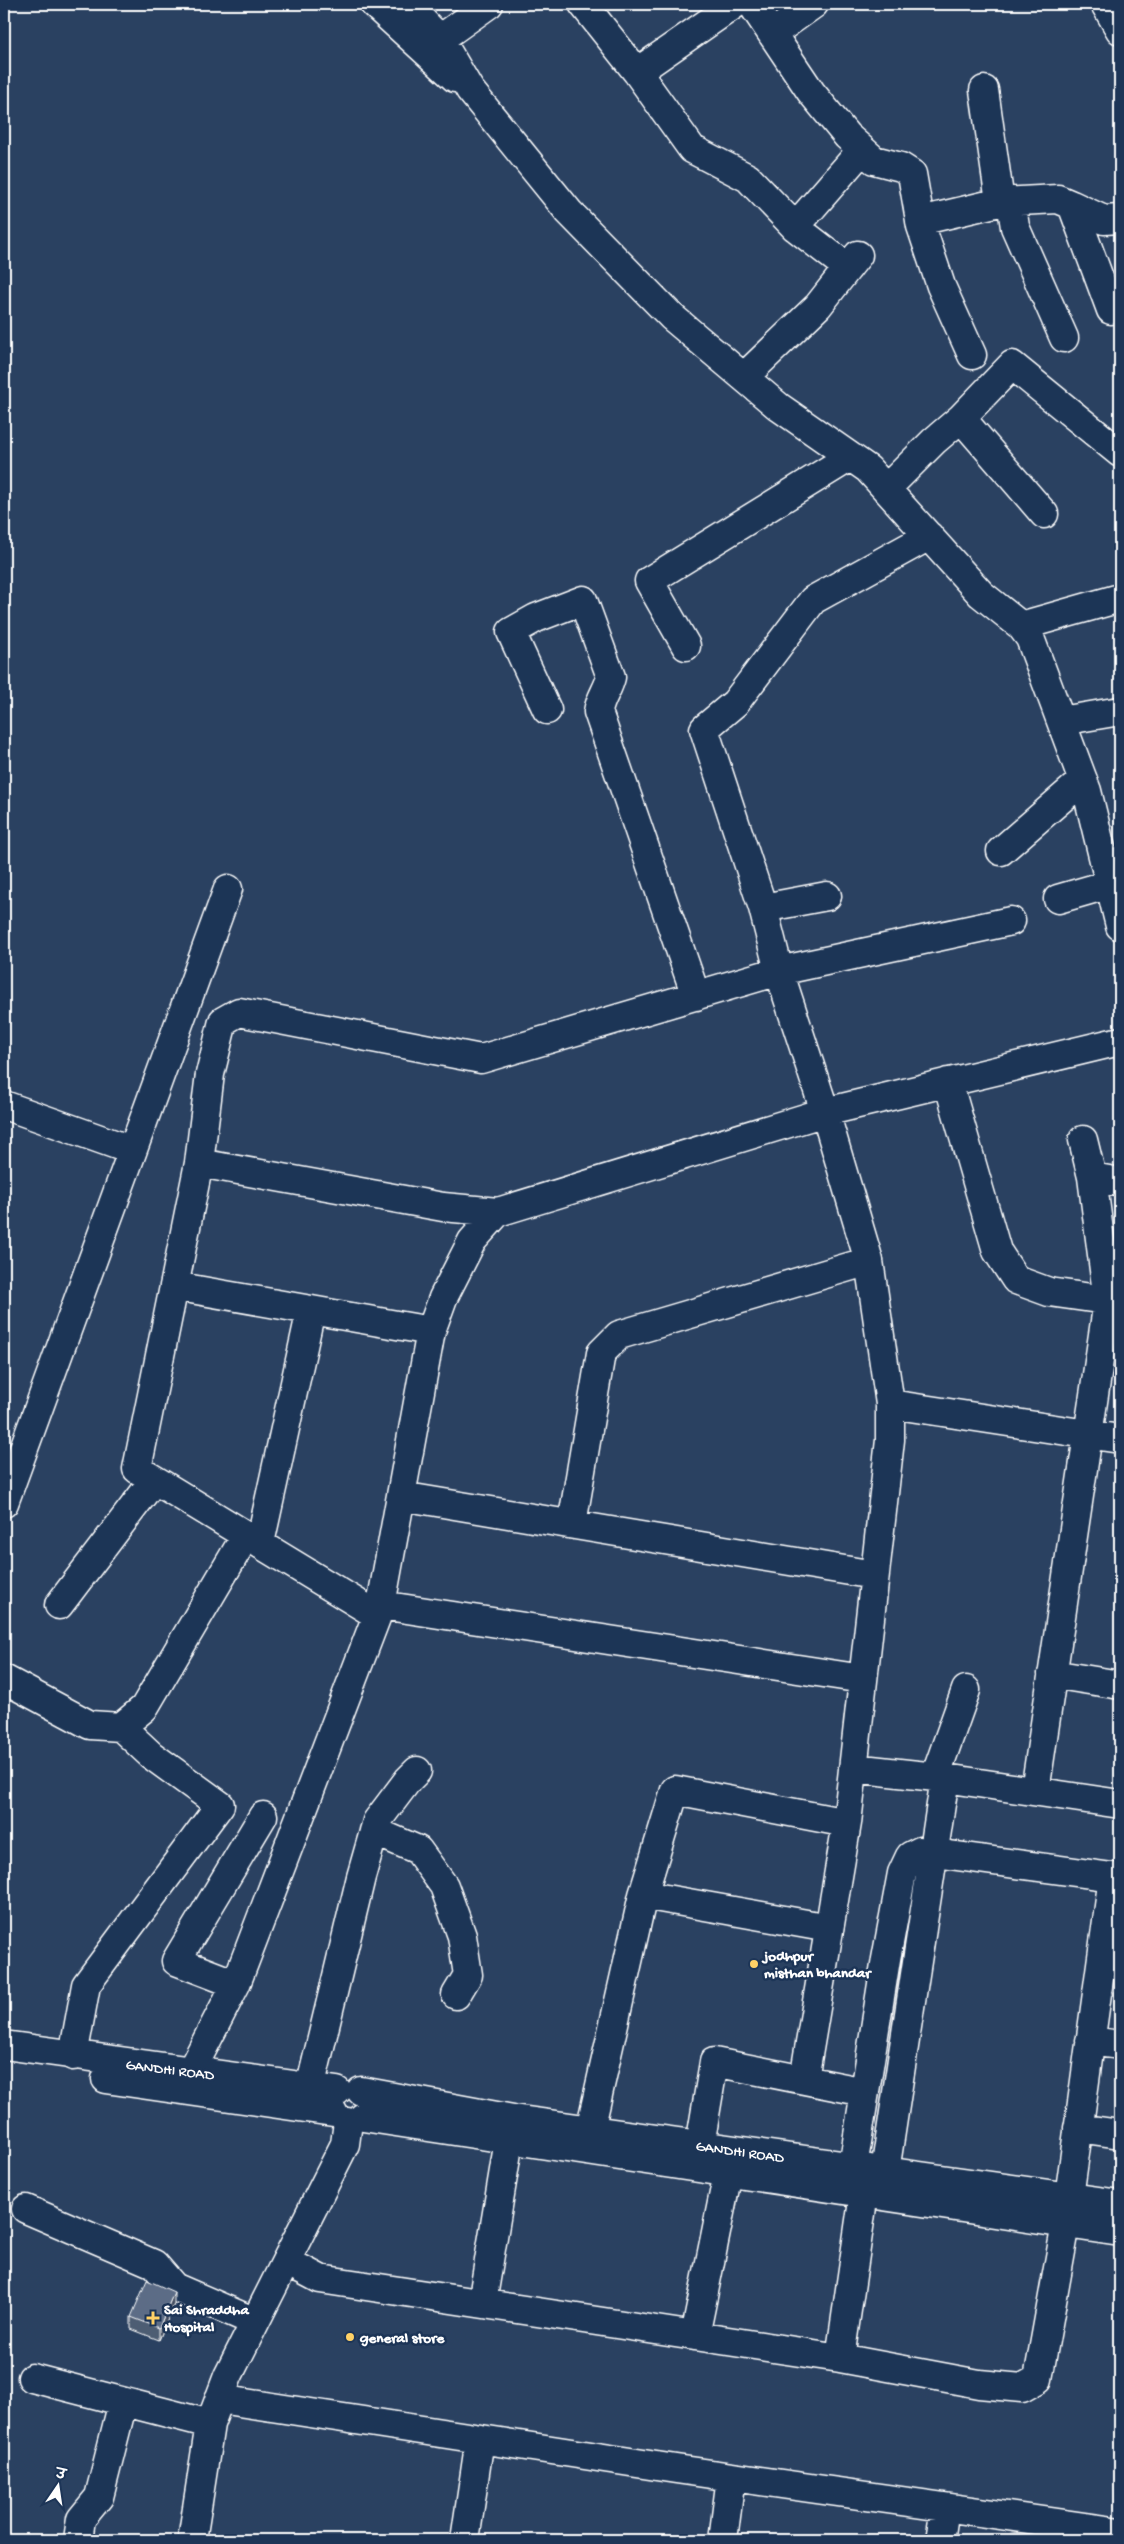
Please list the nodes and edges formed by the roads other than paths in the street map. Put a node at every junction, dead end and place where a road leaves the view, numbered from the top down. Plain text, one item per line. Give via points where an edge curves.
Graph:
1 (374, 4) edge
2 (406, 4) edge
3 (489, 4) edge
4 (583, 4) edge
5 (735, 4) edge
6 (752, 4) edge
7 (814, 4) edge
8 (1105, 4) edge
9 (1120, 30) edge
10 (772, 34) junction
11 (440, 38) junction
12 (637, 72) junction
13 (470, 90) junction
14 (984, 90) dead end
15 (861, 150) junction
16 (1005, 202) junction
17 (1072, 205) junction
18 (1120, 219) edge
19 (920, 221) junction
20 (795, 227) junction
21 (1111, 310) dead end
22 (1064, 338) dead end
23 (972, 355) dead end
24 (744, 377) junction
25 (961, 418) junction
26 (1120, 453) edge
27 (850, 457) junction
28 (886, 489) junction
29 (1044, 514) dead end
30 (929, 536) junction
31 (1120, 598) edge
32 (1021, 626) junction
33 (686, 646) dead end
34 (547, 710) dead end
35 (1120, 711) edge
36 (1061, 721) junction
37 (1083, 780) junction
38 (1001, 851) dead end
39 (1110, 884) junction
40 (228, 889) dead end
41 (827, 896) dead end
42 (1058, 899) dead end
43 (763, 908) junction
44 (1011, 921) dead end
45 (1120, 926) edge
46 (779, 971) junction
47 (696, 996) junction
48 (1120, 1041) edge
49 (948, 1082) junction
50 (4, 1105) edge
51 (825, 1112) junction
52 (1083, 1140) dead end
53 (131, 1150) junction
54 (199, 1163) junction
55 (1092, 1177) junction
56 (1120, 1182) edge
57 (498, 1212) junction
58 (869, 1261) junction
59 (174, 1286) junction
60 (1114, 1301) edge
61 (311, 1310) junction
62 (432, 1331) junction
63 (890, 1404) junction
64 (1087, 1433) junction
65 (1120, 1438) edge
66 (154, 1480) junction
67 (402, 1496) junction
68 (4, 1503) edge
69 (572, 1524) junction
70 (253, 1539) junction
71 (874, 1575) junction
72 (59, 1605) dead end
73 (379, 1610) junction
74 (1052, 1674) junction
75 (4, 1679) edge
76 (863, 1679) junction
77 (1120, 1685) edge
78 (966, 1690) dead end
79 (121, 1727) junction
80 (853, 1768) junction
81 (417, 1771) dead end
82 (940, 1777) junction
83 (1035, 1791) junction
84 (1120, 1804) edge
85 (263, 1816) dead end
86 (847, 1823) junction
87 (374, 1832) junction
88 (933, 1853) junction
89 (1117, 1878) edge
90 (643, 1895) junction
91 (829, 1928) junction
92 (1112, 1944) edge
93 (236, 1984) junction
94 (456, 1995) dead end
95 (1090, 2041) junction
96 (4, 2045) edge
97 (1120, 2045) edge
98 (73, 2056) junction
99 (4, 2064) edge
100 (192, 2071) junction
101 (804, 2079) junction
102 (310, 2088) junction
103 (865, 2092) junction
104 (348, 2107) junction
105 (1078, 2128) junction
106 (590, 2130) junction
107 (1120, 2134) edge
108 (509, 2140) junction
109 (700, 2145) junction
110 (853, 2167) junction
111 (885, 2171) junction
112 (728, 2173) junction
113 (864, 2193) junction
114 (1069, 2196) junction
115 (1120, 2204) edge
116 (26, 2209) dead end
117 (1066, 2224) junction
118 (1120, 2232) edge
119 (286, 2261) junction
120 (482, 2303) junction
121 (255, 2322) junction
122 (696, 2336) junction
123 (840, 2358) junction
124 (32, 2378) dead end
125 (123, 2402) junction
126 (214, 2411) junction
127 (480, 2439) junction
128 (731, 2477) junction
129 (946, 2508) junction
130 (1120, 2532) edge
131 (78, 2540) edge
132 (192, 2540) edge
133 (465, 2540) edge
134 (723, 2540) edge
135 (940, 2540) edge

1 - 13 street
2 - 11 street
3 - 11 street
4 - 12 street
5 - 12 street
6 - 10 street
7 - 10 street
8 - 9 street
10 - 15 street via 811,92
11 - 13 street
12 - 20 street via 692,149 748,178
13 - 24 street via 569,212 672,317
14 - 16 street
15 - 19 street via 874,160 901,167 912,174
15 - 20 street
16 - 17 street via 1058,199
16 - 19 street
16 - 22 street
17 - 18 street via 1104,220
17 - 21 street
19 - 23 street via 941,286
20 - 24 street via 853,261 818,306
24 - 27 street via 779,407
25 - 26 street via 1012,365
25 - 28 street
25 - 29 street
27 - 28 street via 868,469
27 - 33 street via 649,581
28 - 30 street
30 - 32 street via 981,594
30 - 43 street via 813,600 735,703 704,729
31 - 32 street
32 - 36 street via 1030,638
34 - 47 street via 510,632 583,600 611,677 598,712
35 - 36 street
36 - 37 street
37 - 38 street
37 - 39 street
39 - 42 street
39 - 45 street
40 - 53 street
41 - 43 street
43 - 46 street
44 - 46 street
46 - 47 street
46 - 51 street
47 - 54 street via 481,1059 239,1012 223,1021 210,1074
48 - 49 street
49 - 51 street
49 - 60 street via 998,1252 1016,1280 1049,1292
50 - 53 street
51 - 57 street
51 - 58 street
52 - 55 street
53 - 68 street
54 - 57 street via 443,1207
54 - 59 street
55 - 56 street
55 - 60 street
57 - 62 street via 472,1241 443,1298
58 - 63 street
58 - 69 street via 619,1335 601,1353
59 - 61 street
59 - 66 street via 138,1469
60 - 64 street
61 - 62 street
61 - 70 street
62 - 67 street
63 - 64 street
63 - 71 street via 890,1440
64 - 65 street
64 - 74 street
66 - 70 street
66 - 72 street
67 - 69 street
67 - 73 street
69 - 71 street
70 - 73 street
70 - 79 street via 144,1708
71 - 76 street
73 - 76 street
73 - 93 street
74 - 77 street
74 - 83 street
75 - 79 street via 90,1724
76 - 80 street
78 - 82 street
79 - 98 street via 151,1755 220,1805 86,1985
80 - 82 street
80 - 86 street
81 - 87 street via 377,1821
82 - 83 street
82 - 88 street
83 - 84 street
85 - 93 street via 176,1961
86 - 90 street via 675,1790
86 - 91 street
87 - 94 street via 418,1850 444,1886 462,1936 468,1974
87 - 102 street via 360,1877
88 - 89 street
88 - 103 street via 916,1852 906,1861 902,1873
88 - 111 street
89 - 92 street
90 - 91 street
90 - 106 street
91 - 101 street
92 - 95 street
93 - 100 street
95 - 97 street
95 - 105 street
96 - 98 street, GANDHI ROAD
98 - 100 street, GANDHI ROAD
99 - 104 street, GANDHI ROAD
100 - 102 street, GANDHI ROAD
101 - 103 street
101 - 109 street via 714,2062
102 - 104 street, GANDHI ROAD
103 - 110 street
104 - 106 street, GANDHI ROAD via 513,2119
104 - 108 street, GANDHI ROAD
104 - 119 street via 345,2144
105 - 107 street
105 - 114 street
106 - 109 street, GANDHI ROAD
108 - 112 street, GANDHI ROAD
108 - 120 street
109 - 110 street, GANDHI ROAD
110 - 111 street, GANDHI ROAD
111 - 114 street, GANDHI ROAD
112 - 113 street, GANDHI ROAD
112 - 122 street
113 - 117 street, GANDHI ROAD
113 - 123 street
114 - 115 street, GANDHI ROAD
116 - 121 street via 154,2264 174,2288
117 - 118 street, GANDHI ROAD
117 - 123 street via 1038,2379 1022,2388 979,2384
119 - 120 street via 320,2279
119 - 121 street
120 - 122 street
121 - 126 street
122 - 123 street
124 - 125 street
125 - 126 street
125 - 131 street via 98,2497 82,2519
126 - 127 street
126 - 132 street
127 - 128 street
127 - 133 street
128 - 129 street
128 - 134 street
129 - 130 street
129 - 135 street

